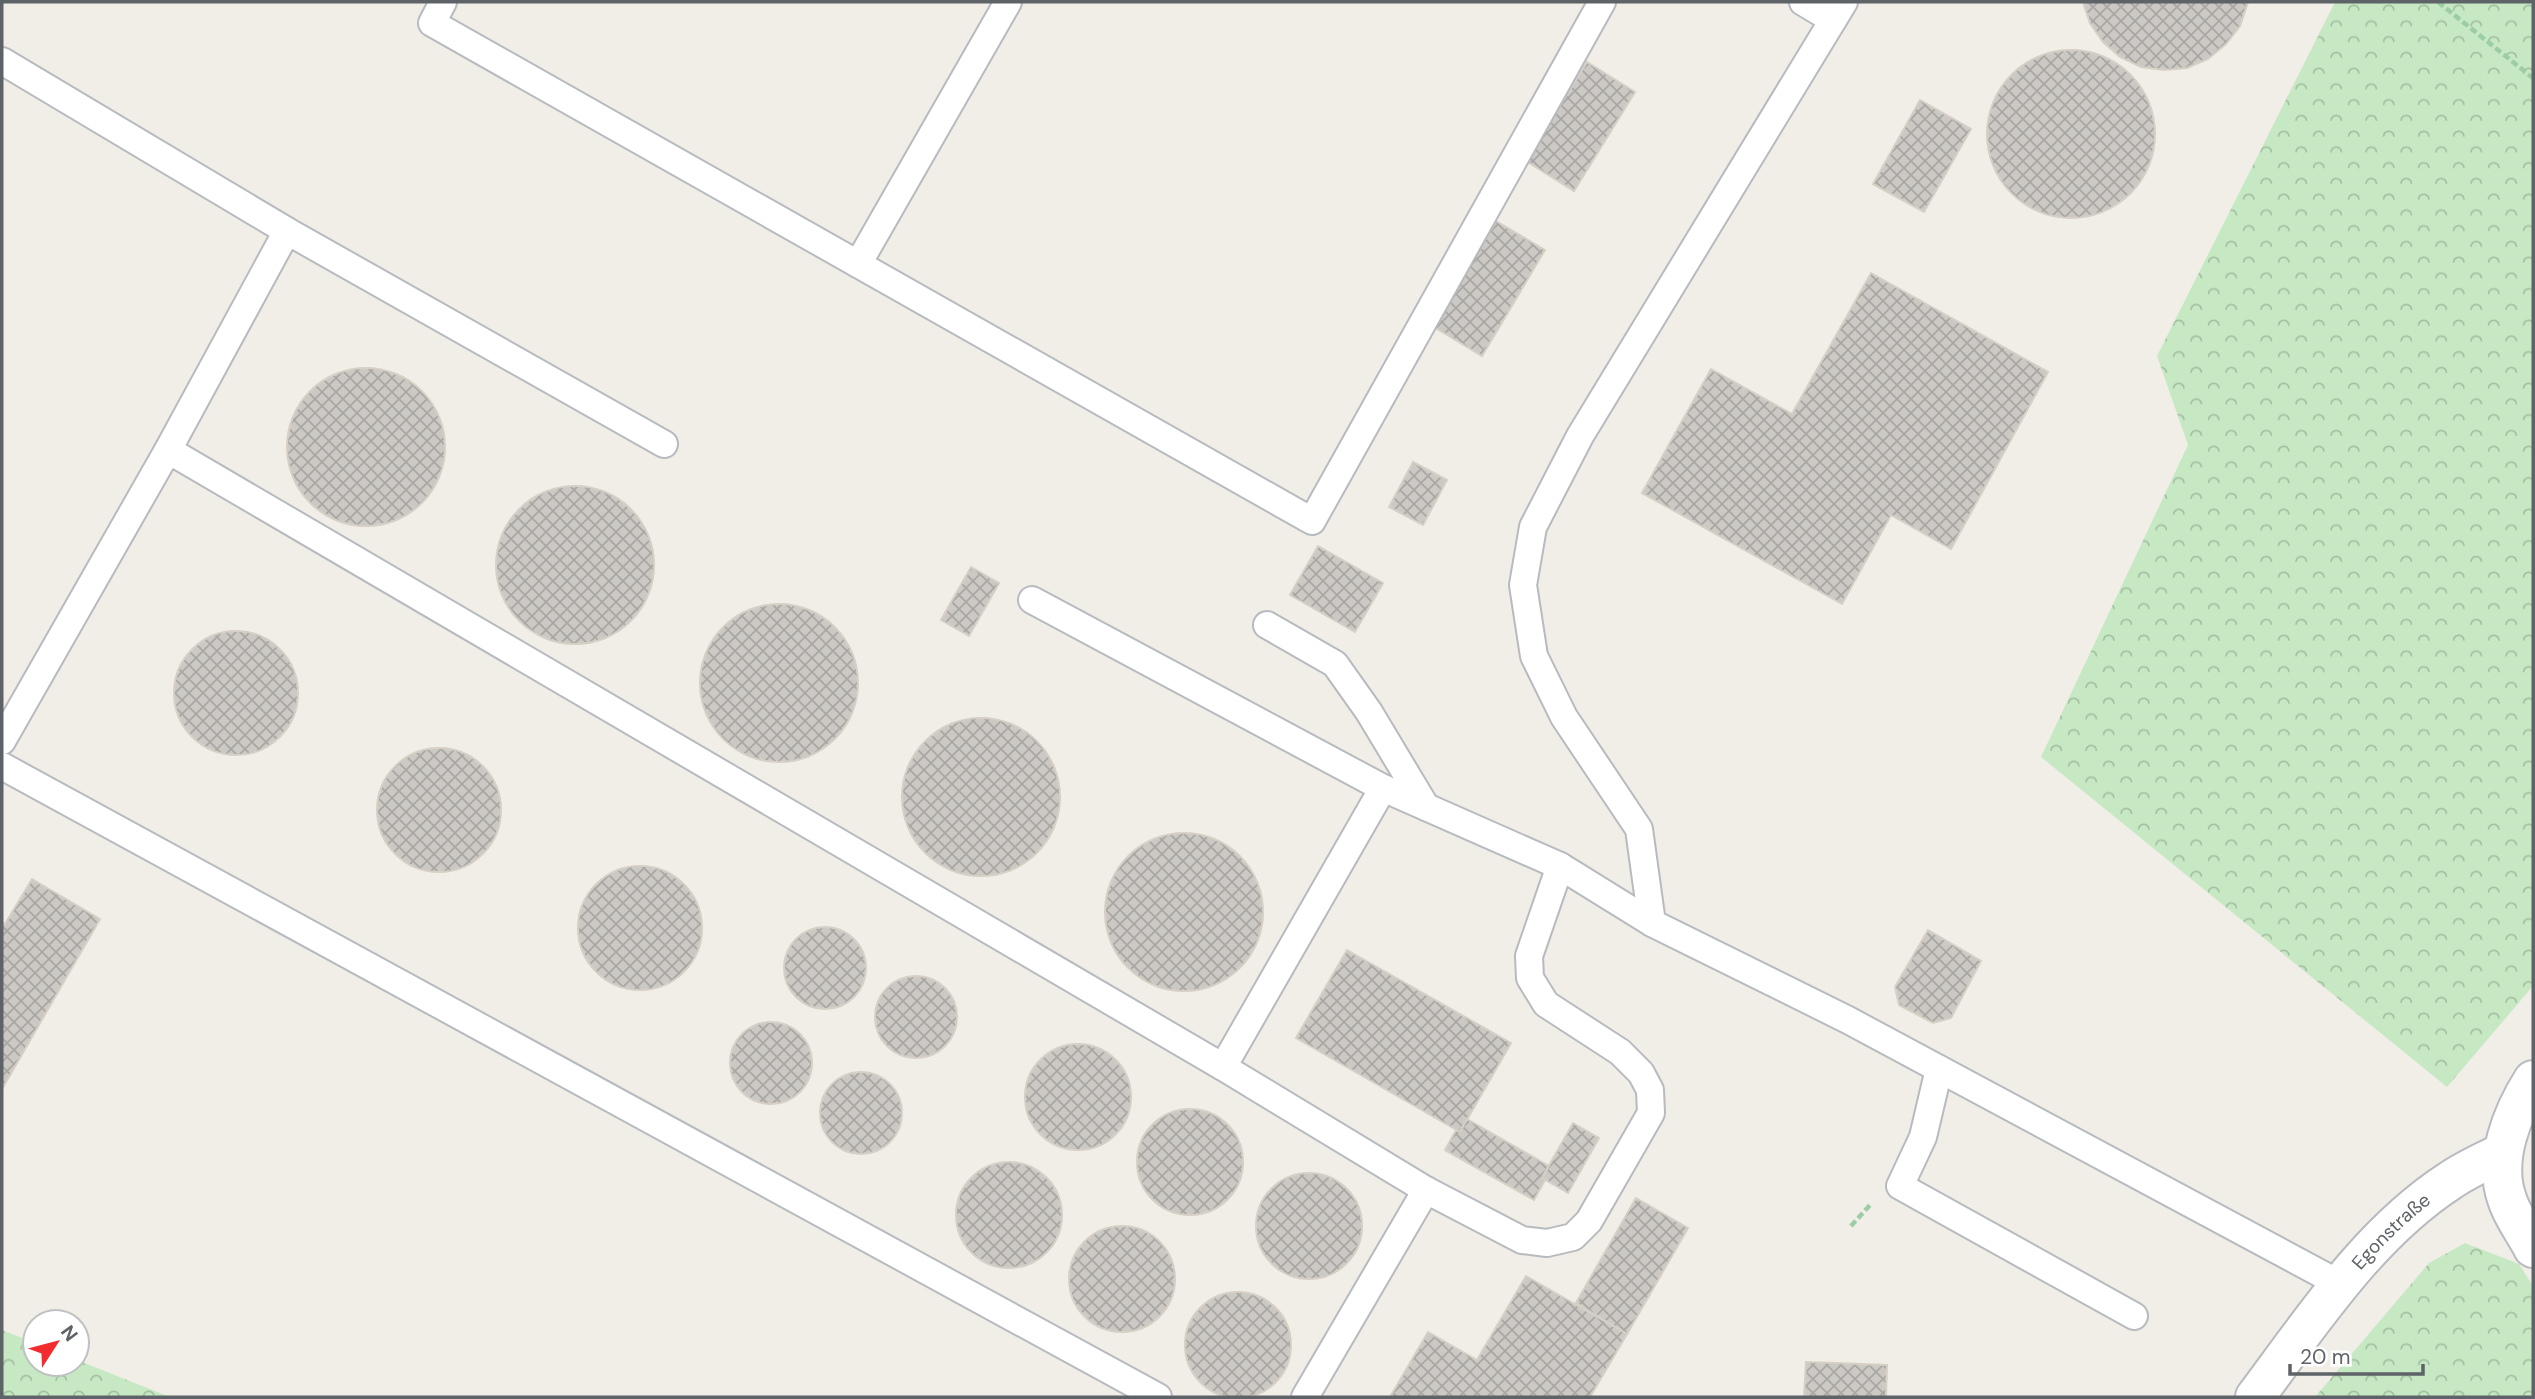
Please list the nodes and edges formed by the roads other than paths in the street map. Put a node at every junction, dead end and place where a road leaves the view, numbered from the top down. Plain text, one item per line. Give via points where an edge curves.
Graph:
1 (443, 2) edge
2 (1008, 2) edge
3 (1602, 2) edge
4 (1803, 2) edge
5 (1838, 11) edge
6 (2, 61) edge
7 (286, 231) junction
8 (858, 264) junction
9 (664, 444) dead end
10 (168, 450) junction
11 (1032, 600) dead end
12 (1267, 625) dead end
13 (2, 741) edge
14 (2, 766) edge
15 (1383, 788) junction
16 (1426, 807) junction
17 (1560, 866) junction
18 (1652, 923) junction
19 (1223, 1068) junction
20 (1939, 1069) junction
21 (2533, 1080) edge
22 (2503, 1152) junction
23 (1426, 1190) junction
24 (2533, 1248) edge
25 (2340, 1283) junction
26 (2134, 1316) dead end
27 (1158, 1397) edge
28 (1305, 1397) edge
29 (2255, 1397) edge

1 - 8 lane via 432,23
2 - 8 lane
3 - 8 lane via 1312,521
4 - 5 lane
5 - 18 lane via 1580,436 1533,527 1523,584 1534,656 1564,717 1639,829
6 - 7 lane
7 - 9 lane
7 - 10 lane
10 - 13 lane
10 - 19 lane
11 - 15 lane
12 - 16 lane via 1335,664 1370,712
14 - 27 lane
15 - 16 lane
15 - 19 lane
16 - 17 lane
17 - 18 lane
17 - 23 lane via 1529,956 1530,978 1546,1004 1620,1052 1641,1073 1650,1090 1651,1112 1589,1221 1573,1237 1547,1243 1522,1240
18 - 20 lane
19 - 23 lane
20 - 25 lane
20 - 26 lane via 1923,1137 1900,1186
21 - 22 street via 2518,1104
22 - 24 street via 2506,1198
22 - 25 street, Egonstraße via 2450,1180 2397,1223
23 - 28 lane
25 - 29 street, Egonstraße

